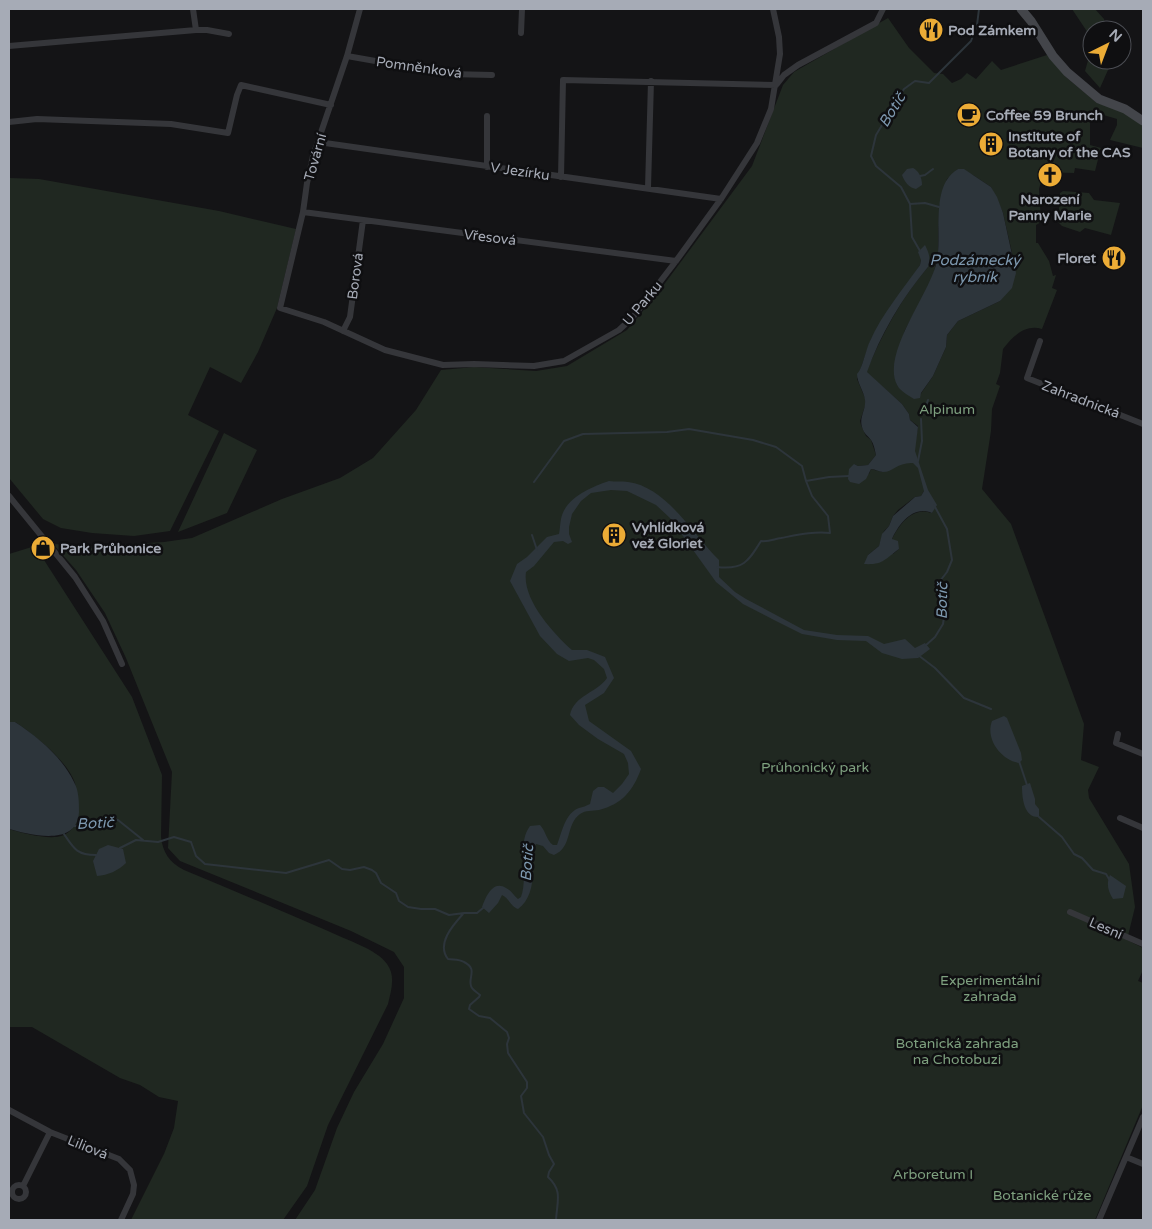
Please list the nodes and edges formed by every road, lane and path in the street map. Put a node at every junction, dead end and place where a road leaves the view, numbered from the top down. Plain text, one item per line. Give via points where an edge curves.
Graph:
1 (193, 9) edge
2 (360, 9) edge
3 (522, 9) edge
4 (773, 9) edge
5 (883, 9) edge
6 (1021, 9) edge
7 (196, 30) junction
8 (521, 33) dead end
9 (229, 34) dead end
10 (9, 46) edge
11 (347, 56) junction
12 (492, 75) dead end
13 (651, 81) junction
14 (776, 85) junction
15 (331, 105) junction
16 (487, 116) dead end
17 (1143, 121) edge
18 (9, 122) edge
19 (318, 142) junction
20 (487, 167) junction
21 (561, 177) junction
22 (648, 188) junction
23 (721, 199) junction
24 (303, 212) junction
25 (363, 220) junction
26 (676, 261) junction
27 (280, 308) joint
28 (343, 331) junction
29 (1040, 341) dead end
30 (1143, 424) edge
31 (9, 496) edge
32 (122, 664) dead end
33 (1118, 734) dead end
34 (1143, 754) edge
35 (1120, 818) dead end
36 (1143, 828) edge
37 (1070, 912) dead end
38 (1143, 944) edge
39 (9, 1110) edge
40 (1143, 1117) edge
41 (50, 1132) junction
42 (1126, 1156) junction
43 (1143, 1164) edge
44 (23, 1186) dead end
45 (121, 1219) edge
46 (1101, 1220) edge

1 - 7 street
2 - 11 street, Tovární
3 - 8 street
4 - 14 street, U Parku via 780,54
5 - 14 street via 876,22 784,74
6 - 17 street via 1053,56 1073,78 1099,99 1125,109
7 - 9 street
7 - 10 street
11 - 12 street, Pomněnková via 449,74
11 - 15 street, Tovární
13 - 14 street
13 - 21 street via 563,80
13 - 22 street
14 - 23 street, U Parku via 771,109 757,143
15 - 18 street via 241,85 228,133 143,122 36,119
15 - 19 street, Tovární
16 - 20 street
19 - 20 street, V Jezírku
19 - 24 street, Tovární
20 - 21 street, V Jezírku
21 - 22 street, V Jezírku
22 - 23 street, V Jezírku
23 - 26 street, U Parku
24 - 25 street, Vřesová
24 - 27 street, Tovární
25 - 26 street, Vřesová
25 - 28 street, Borová via 350,317
26 - 28 street, U Parku via 619,330 564,361 534,366 443,365 385,350
27 - 28 street, U Parku
29 - 30 street, Zahradnická via 1027,378
31 - 32 street via 75,577 103,621
33 - 34 street via 1116,743
35 - 36 street
37 - 38 street, Lesní
39 - 41 street, Liliová
40 - 42 street
41 - 44 street, Liliová
41 - 45 street, Liliová via 120,1159 130,1170 133,1194
42 - 43 street
42 - 46 street

